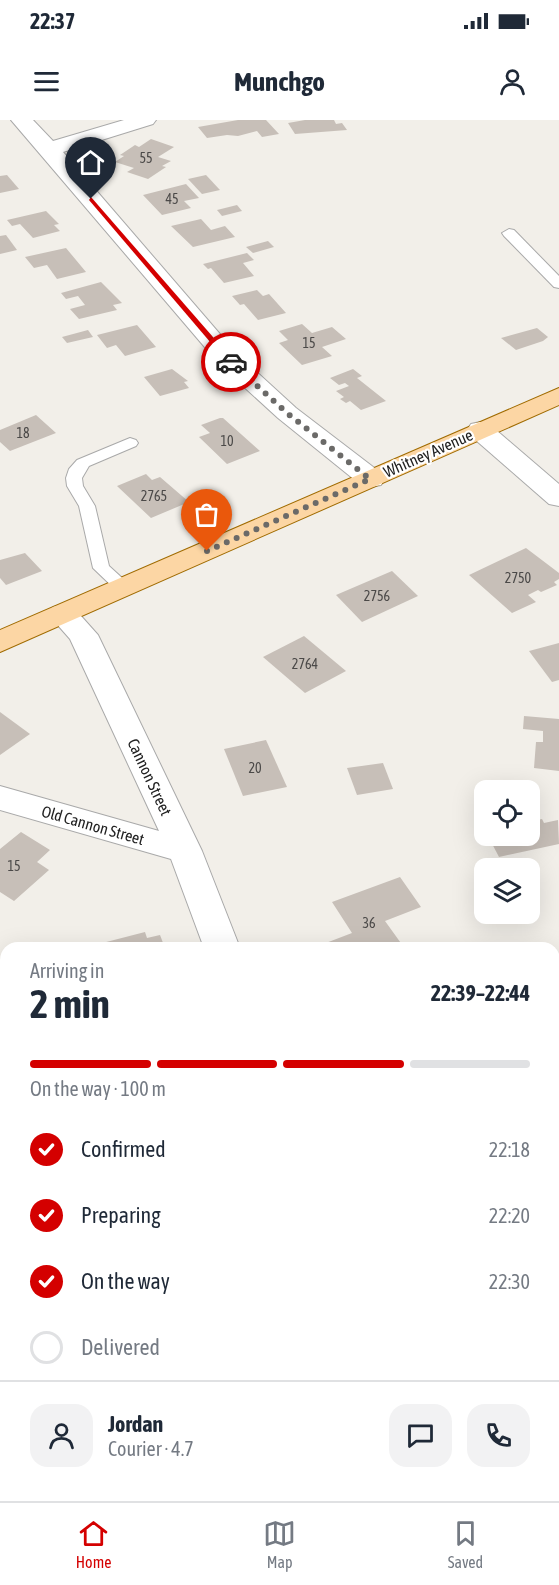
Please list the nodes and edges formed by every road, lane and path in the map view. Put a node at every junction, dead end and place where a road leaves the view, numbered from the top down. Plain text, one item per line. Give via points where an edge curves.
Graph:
1 (21, 120) edge
2 (146, 120) edge
3 (49, 149) junction
4 (509, 233) dead end
5 (559, 284) edge
6 (559, 396) edge
7 (480, 430) junction
8 (130, 443) dead end
9 (370, 479) junction
10 (559, 498) edge
11 (123, 587) junction
12 (63, 614) junction
13 (0, 642) edge
14 (0, 798) edge
15 (185, 851) junction
16 (220, 942) edge

1 - 3 street
2 - 3 street
3 - 9 street via 230,360 287,413
4 - 5 lane
6 - 7 main road, Whitney Avenue
7 - 9 main road, Whitney Avenue
7 - 10 street
8 - 11 lane via 84,463 74,478 87,506 101,568
9 - 11 main road, Whitney Avenue
11 - 12 main road, Whitney Avenue
12 - 13 main road, Whitney Avenue
12 - 15 street, Cannon Street via 83,635
14 - 15 street, Old Cannon Street
15 - 16 street, Cannon Street

